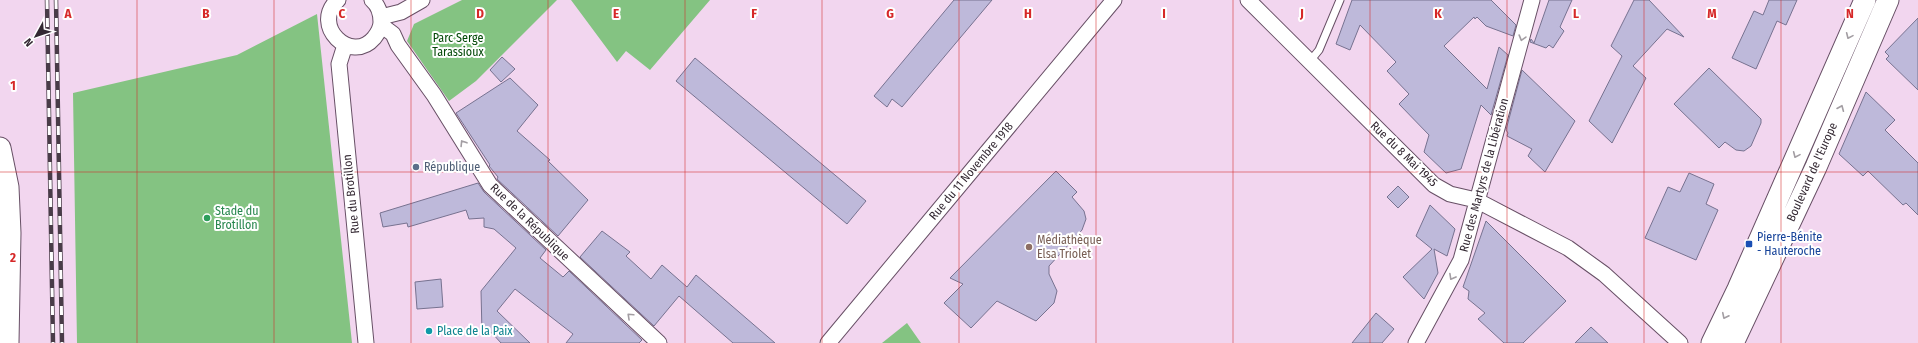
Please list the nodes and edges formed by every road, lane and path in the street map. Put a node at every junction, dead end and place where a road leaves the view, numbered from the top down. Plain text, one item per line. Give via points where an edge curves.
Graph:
1 (338, 0) edge
2 (372, 0) edge
3 (422, 0) edge
4 (1114, 0) edge
5 (1248, 0) edge
6 (1340, 0) edge
7 (1532, 0) edge
8 (1865, 0) edge
9 (1888, 0) edge
10 (381, 21) junction
11 (345, 45) junction
12 (1310, 61) junction
13 (0, 148) edge
14 (1476, 200) junction
15 (8, 343) edge
16 (366, 343) edge
17 (659, 343) edge
18 (828, 343) edge
19 (1416, 343) edge
20 (1680, 343) edge
21 (1712, 343) edge
22 (1733, 343) edge

1 - 11 street via 332,7 329,24 332,33
2 - 10 street, Rue de la République via 379,9
3 - 10 street
4 - 18 street, Rue du 11 Novembre 1918
5 - 12 street, Rue du 8 Mai 1945
6 - 12 lane via 1319,50
7 -> 14 street, Rue des Martyrs de la Libération
8 -> 21 main road, Boulevard de l'Europe
22 -> 9 main road, Boulevard de l'Europe via 1816,167
10 - 11 street via 378,34 368,43 354,47
17 -> 10 street, Rue de la République via 490,185 426,83 402,51 393,34
11 - 16 street, Rue du Brotillon via 339,64
12 - 14 street, Rue du 8 Mai 1945 via 1434,185 1450,194
13 - 15 main road via 8,187 10,233
14 -> 19 street, Rue des Martyrs de la Libération via 1462,260
14 - 20 street, Rue du 8 Mai 1945 via 1568,248 1604,274

